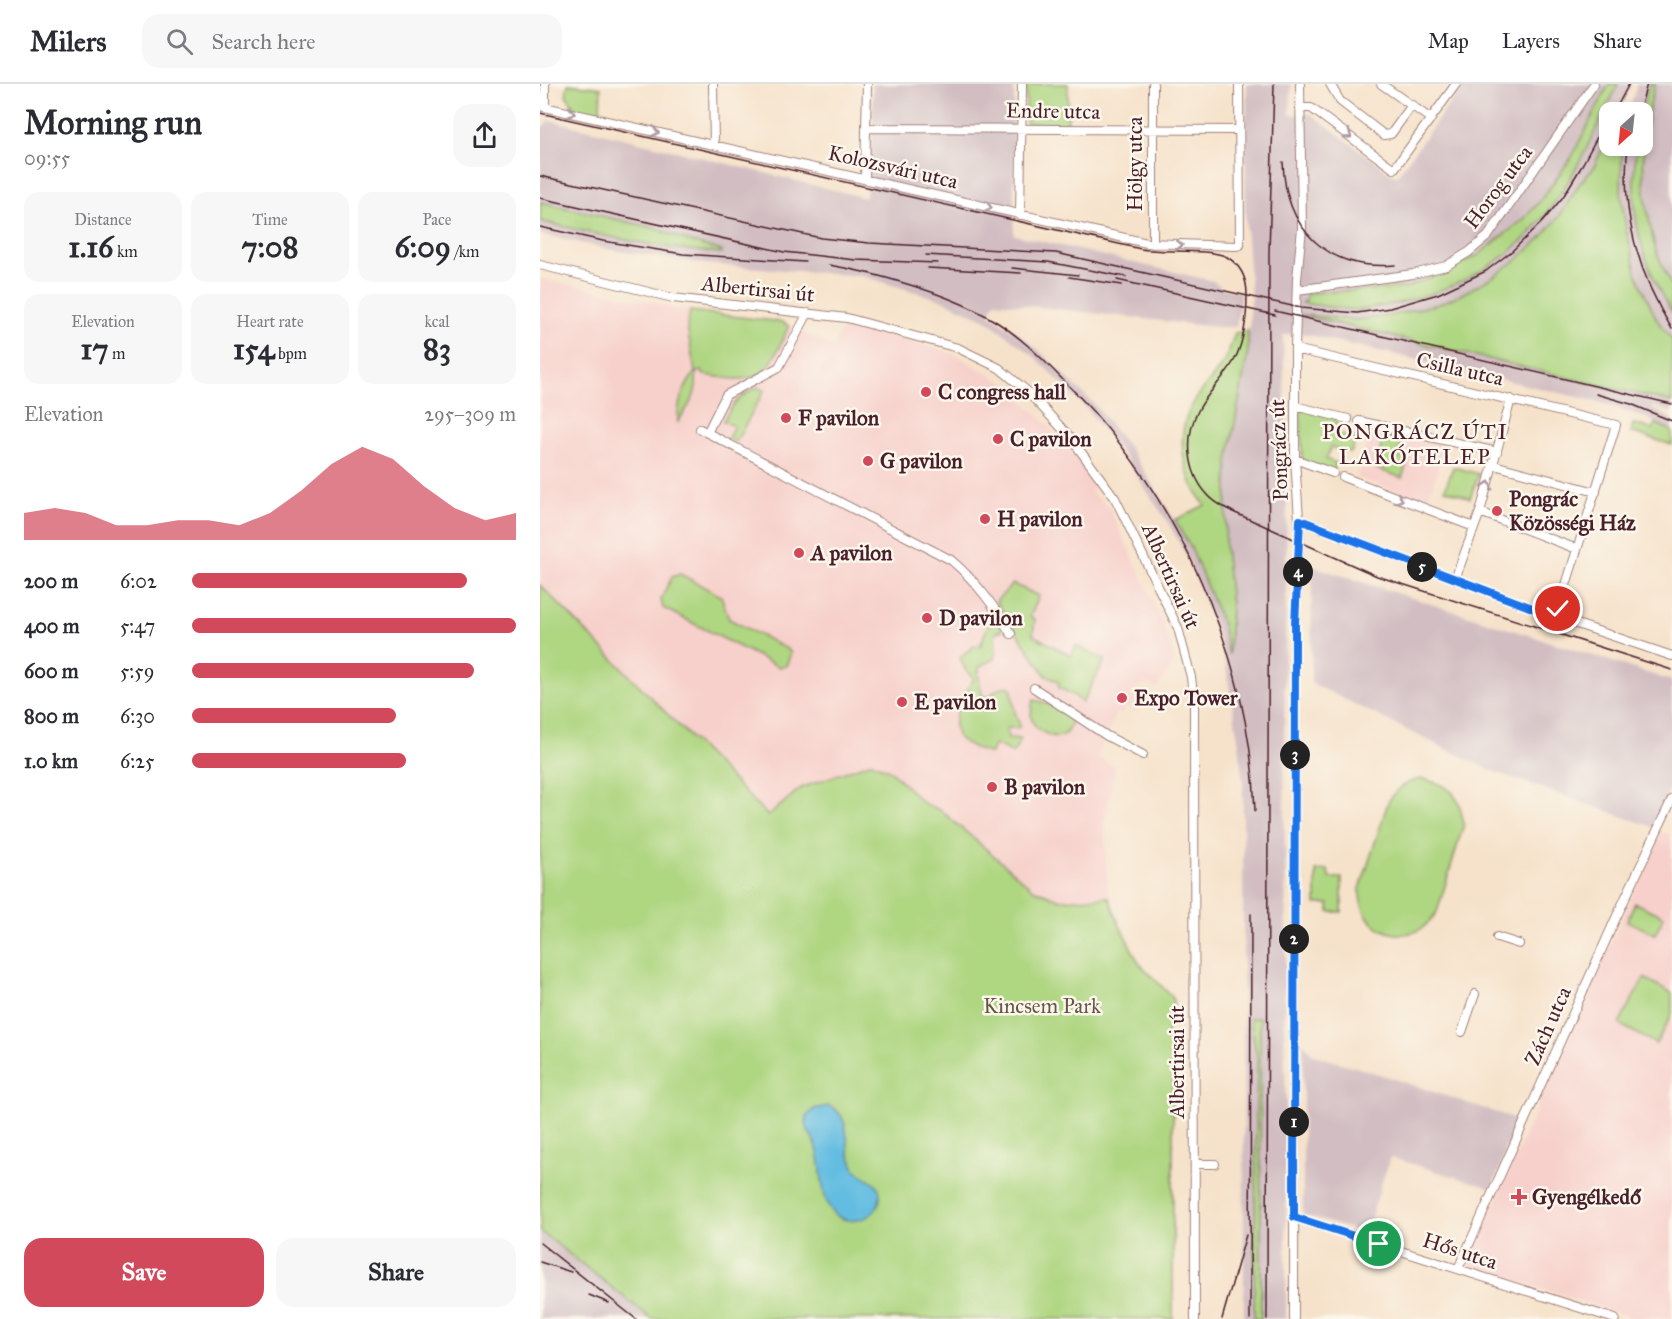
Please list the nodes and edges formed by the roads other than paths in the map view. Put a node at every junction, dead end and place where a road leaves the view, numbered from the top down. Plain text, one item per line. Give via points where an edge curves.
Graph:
1 (545, 84) edge
2 (713, 84) edge
3 (867, 84) edge
4 (1022, 84) edge
5 (1153, 84) edge
6 (1239, 84) edge
7 (1300, 84) edge
8 (1330, 84) edge
9 (1381, 84) edge
10 (1456, 84) edge
11 (1594, 84) edge
12 (1412, 105) junction
13 (542, 107) edge
14 (1300, 108) junction
15 (1431, 119) junction
16 (867, 128) junction
17 (1022, 128) junction
18 (1153, 130) junction
19 (1239, 130) junction
20 (714, 145) junction
21 (865, 179) junction
22 (1020, 215) junction
23 (1153, 244) junction
24 (540, 265) edge
25 (1297, 290) junction
26 (808, 313) junction
27 (1295, 349) junction
28 (1511, 399) junction
29 (1295, 405) junction
30 (1348, 418) dead end
31 (1359, 421) dead end
32 (1497, 452) junction
33 (1295, 459) junction
34 (1494, 465) junction
35 (1333, 473) dead end
36 (1344, 477) dead end
37 (1596, 492) junction
38 (1480, 512) junction
39 (1300, 520) junction
40 (1474, 527) junction
41 (1577, 549) junction
42 (1455, 579) junction
43 (1556, 617) junction
44 (1011, 634) dead end
45 (1672, 656) edge
46 (1034, 688) dead end
47 (1143, 755) dead end
48 (1672, 799) edge
49 (1497, 937) dead end
50 (1519, 944) dead end
51 (1475, 994) dead end
52 (1462, 1032) dead end
53 (1195, 1164) junction
54 (1215, 1164) dead end
55 (1294, 1217) junction
56 (1458, 1269) junction
57 (1195, 1319) edge
58 (1294, 1319) edge
59 (1615, 1319) edge

1 - 13 street
2 - 20 street
3 - 16 street
4 - 17 street
5 - 18 street, Hölgy utca
6 - 19 street
7 - 14 street, Pongrácz út
8 - 12 street via 1340,101 1384,135 1391,134
9 - 12 street
10 - 15 street
11 - 25 street, Horog utca via 1488,236 1469,252 1446,266 1413,274
12 - 15 street
13 -> 20 street, Kolozsvári utca
14 -> 15 street via 1311,108 1394,169
14 - 25 street, Pongrácz út via 1302,228
16 - 17 street, Endre utca
16 - 21 street
17 - 18 street, Endre utca
17 - 22 street
18 - 19 street, Endre utca
18 - 23 street, Hölgy utca
23 -> 19 street, Kolozsvári utca via 1240,245
20 - 21 street, Kolozsvári utca
21 -> 22 street, Kolozsvári utca
22 - 23 street, Kolozsvári utca
24 - 26 street, Albertirsai út via 673,298
25 - 27 street, Pongrácz út
26 - 44 street via 779,367 726,395 704,431 951,560 989,598
26 - 53 street, Albertirsai út via 847,318 958,348 1013,378 1070,437 1108,486 1172,614 1191,677 1196,720
27 - 28 street, Csilla utca
27 - 29 street, Pongrácz út
28 - 32 street
28 - 37 street, Csilla utca via 1617,425
29 - 30 street
29 - 33 street, Pongrácz út
31 - 32 street
32 - 34 street
33 - 35 street
33 - 39 street, Pongrácz út
34 - 37 street
38 -> 34 street
36 -> 40 street
37 - 41 street
38 - 40 street
38 - 41 street
39 - 42 street
39 - 55 street, Pongrácz út via 1295,624
40 - 42 street
41 - 43 street
42 - 43 street
43 - 45 street
46 - 47 street
48 - 56 street, Zách utca
49 - 50 street
51 - 52 street
53 - 54 street
53 - 57 street, Albertirsai út
55 - 56 street, Hős utca
55 - 58 street, Pongrácz út
56 - 59 street, Hős utca

